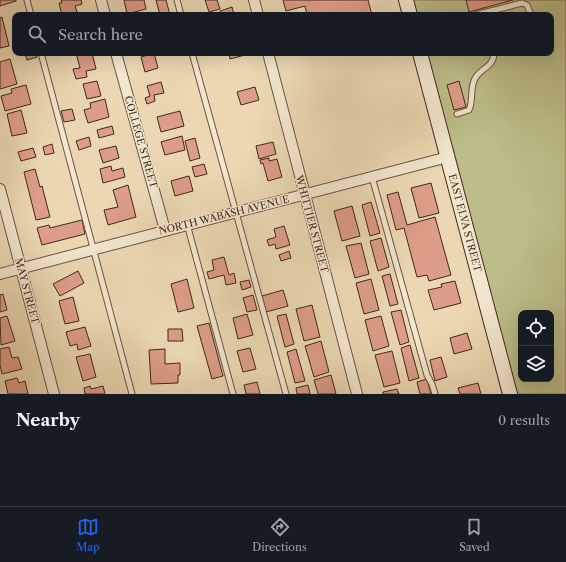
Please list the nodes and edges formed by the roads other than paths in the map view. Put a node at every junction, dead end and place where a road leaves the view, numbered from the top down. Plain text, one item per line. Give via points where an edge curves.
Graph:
1 (27, 0) edge
2 (101, 0) edge
3 (177, 0) edge
4 (254, 0) edge
5 (406, 0) edge
6 (522, 1) edge
7 (30, 12) edge
8 (104, 12) edge
9 (180, 12) edge
10 (257, 12) edge
11 (409, 12) edge
12 (491, 12) edge
13 (530, 12) edge
14 (42, 56) edge
15 (117, 56) edge
16 (193, 56) edge
17 (269, 56) edge
18 (421, 56) edge
19 (494, 56) edge
20 (457, 114) dead end
21 (448, 157) junction
22 (372, 177) junction
23 (0, 189) edge
24 (305, 194) junction
25 (235, 212) junction
26 (187, 224) junction
27 (165, 230) junction
28 (94, 249) junction
29 (21, 268) junction
30 (0, 274) edge
31 (54, 394) edge
32 (132, 394) edge
33 (233, 394) edge
34 (286, 394) edge
35 (357, 394) edge
36 (435, 394) edge
37 (510, 394) edge

1 - 7 lane
2 - 8 street
3 - 9 lane
4 - 10 street
5 - 11 street
6 - 12 lane
6 - 13 lane
14 - 28 lane
15 - 27 street, COLLEGE STREET
16 - 25 lane
17 - 24 street, WHITTIER STREET
18 - 21 street, EAST ELVA STREET
19 - 20 lane via 490,64 474,80 469,110
21 - 22 street, NORTH WABASH AVENUE
21 - 37 street, EAST ELVA STREET
22 - 24 street, NORTH WABASH AVENUE
22 - 36 lane via 427,375
23 - 29 street, MAY STREET
24 - 25 street, NORTH WABASH AVENUE
24 - 35 street, WHITTIER STREET
25 - 26 street, NORTH WABASH AVENUE
25 - 34 lane
26 - 27 street, NORTH WABASH AVENUE
26 - 33 lane
27 - 28 street, NORTH WABASH AVENUE
28 - 29 street, NORTH WABASH AVENUE
28 - 32 lane
29 - 30 street, NORTH WABASH AVENUE
29 - 31 street, MAY STREET

